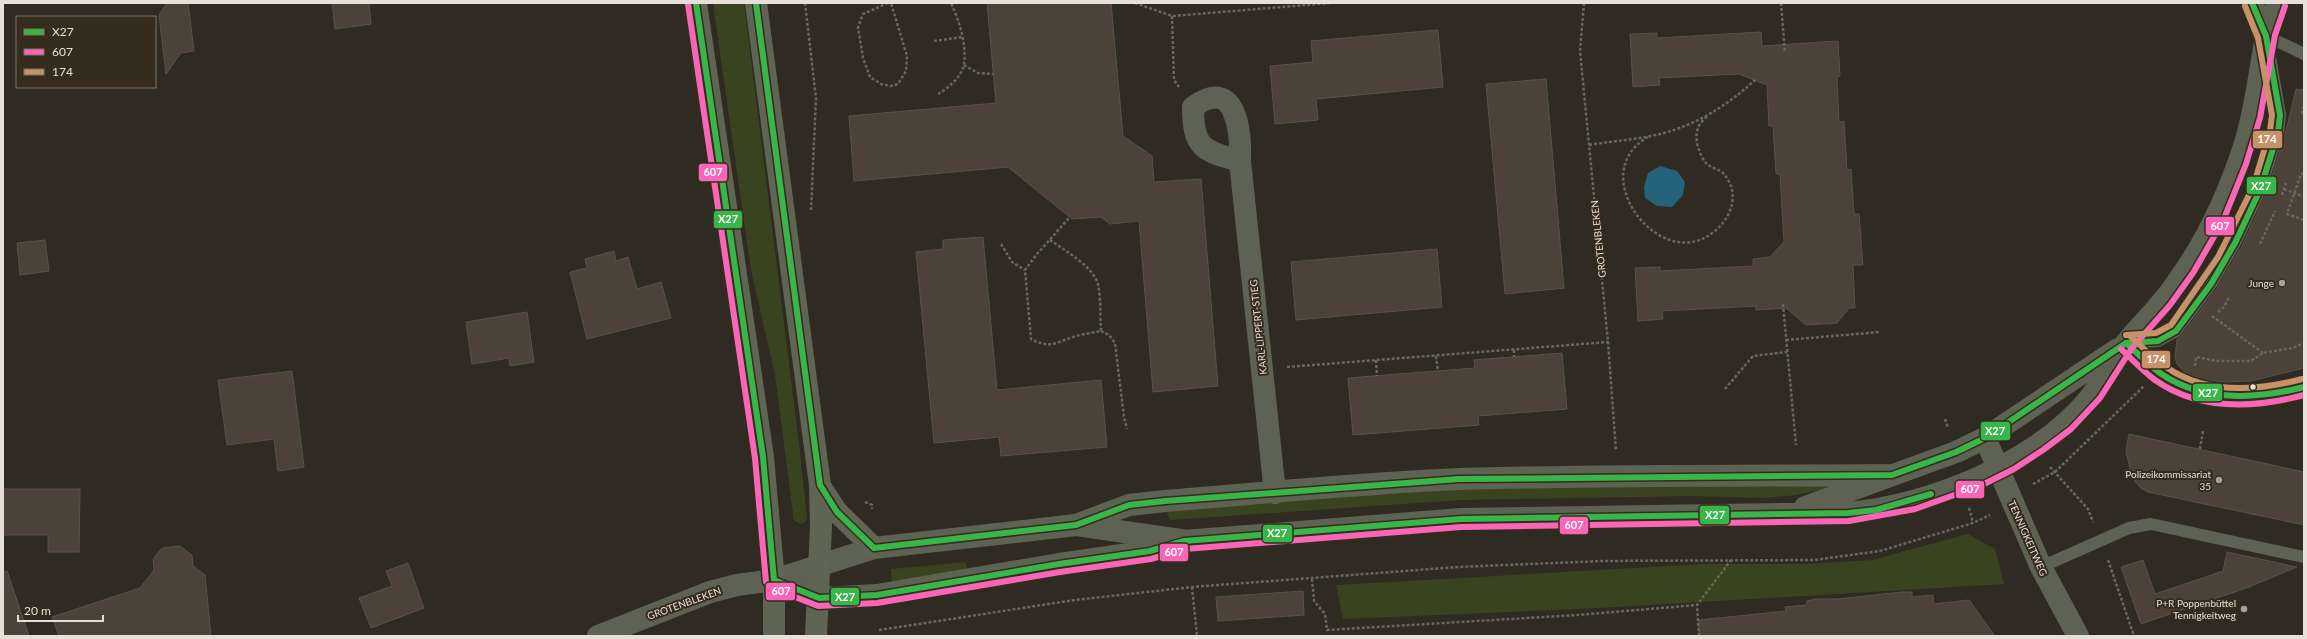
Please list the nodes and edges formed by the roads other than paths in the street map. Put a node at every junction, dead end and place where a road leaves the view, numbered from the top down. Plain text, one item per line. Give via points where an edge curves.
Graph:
1 (696, 3) edge
2 (756, 3) edge
3 (2252, 3) edge
4 (2278, 3) edge
5 (2266, 36) junction
6 (2304, 54) edge
7 (1240, 161) junction
8 (2126, 343) junction
9 (2304, 387) edge
10 (1985, 438) junction
11 (1998, 468) junction
12 (1892, 475) junction
13 (820, 485) junction
14 (1274, 493) junction
15 (1762, 515) junction
16 (1076, 525) junction
17 (1184, 541) junction
18 (874, 548) junction
19 (2304, 557) edge
20 (820, 564) junction
21 (2041, 567) junction
22 (774, 580) junction
23 (819, 598) junction
24 (598, 636) edge
25 (774, 636) edge
26 (816, 636) edge
27 (2078, 636) edge

1 - 22 main road via 763,457
2 - 13 main road
3 - 5 street
4 - 5 street
5 - 6 lane
5 - 8 street via 2261,78 2245,143 2209,232 2174,286
5 - 8 lane via 2280,115 2278,134 2260,190 2225,261 2176,331 2158,341
7 - 7 street, KARL-LIPPERT-STIEG via 1238,122 1232,107 1219,99 1204,99 1193,107 1193,125 1197,141 1212,153
7 - 14 street, KARL-LIPPERT-STIEG
8 - 9 lane via 2166,376 2207,394 2238,398
8 - 10 street, GROTENBLEKEN
8 - 11 street, GROTENBLEKEN via 2090,399 2072,417 2036,445
10 - 11 street, TENNIGKEITWEG
10 - 12 street, GROTENBLEKEN via 1956,452
11 - 15 street, GROTENBLEKEN via 1963,484 1908,503 1876,510
11 - 21 street, TENNIGKEITWEG
12 - 14 street, GROTENBLEKEN via 1616,476 1458,480
12 - 15 street, GROTENBLEKEN via 1823,502
13 - 18 main road via 837,512
13 - 20 main road
14 - 16 street, GROTENBLEKEN via 1128,505
15 - 17 street, GROTENBLEKEN via 1461,519
16 - 17 street, GROTENBLEKEN
16 - 18 street, GROTENBLEKEN
17 - 23 street, GROTENBLEKEN via 1150,551 877,595
18 - 20 street, GROTENBLEKEN
19 - 21 lane via 2151,524 2129,528
20 - 22 street, GROTENBLEKEN
20 - 23 main road
21 - 27 street, TENNIGKEITWEG
22 - 23 street, GROTENBLEKEN
22 - 24 street, GROTENBLEKEN via 710,592
22 - 25 main road
23 - 26 main road

